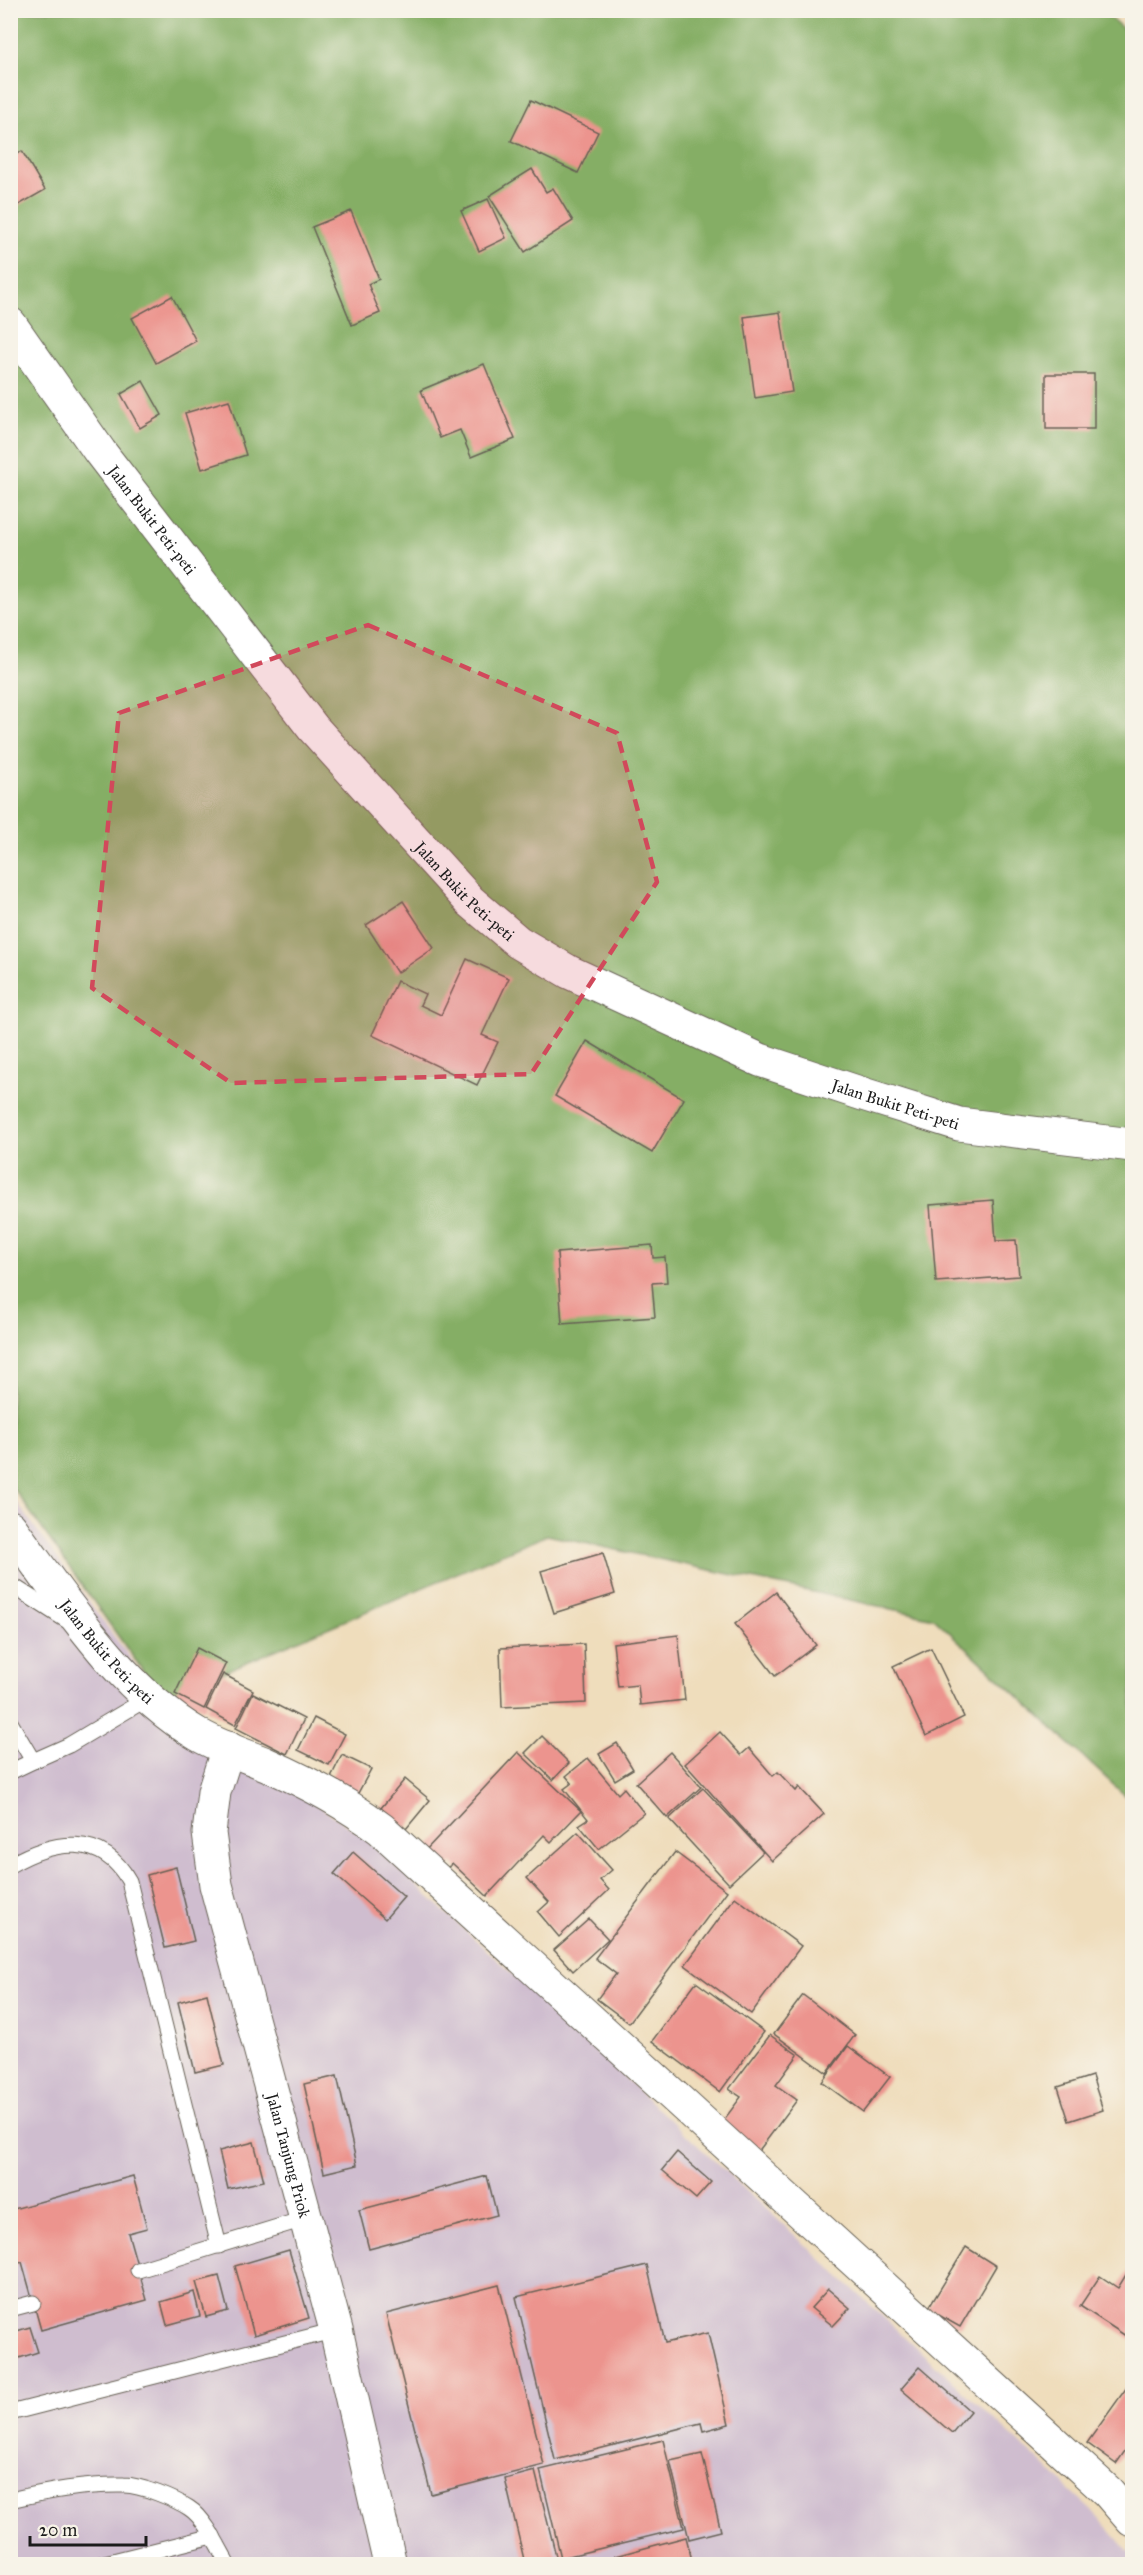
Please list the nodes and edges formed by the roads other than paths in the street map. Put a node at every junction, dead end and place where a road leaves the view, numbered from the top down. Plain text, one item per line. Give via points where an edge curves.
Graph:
1 (10, 324) edge
2 (1132, 1145) edge
3 (10, 1527) edge
4 (10, 1584) edge
5 (91, 1636) junction
6 (148, 1698) junction
7 (10, 1722) edge
8 (228, 1748) junction
9 (33, 1761) junction
10 (10, 1772) edge
11 (10, 1865) edge
12 (308, 2218) junction
13 (219, 2246) junction
14 (138, 2270) dead end
15 (33, 2303) dead end
16 (10, 2309) edge
17 (336, 2330) junction
18 (10, 2413) edge
19 (10, 2500) edge
20 (1132, 2520) edge
21 (213, 2536) junction
22 (101, 2565) edge
23 (228, 2565) edge
24 (390, 2565) edge

1 - 2 street, Jalan Bukit Peti-peti via 100,452 313,728 470,901 518,942 569,972 760,1060 959,1124
3 - 5 street, Jalan Bukit Peti-peti
4 - 5 lane
5 - 6 street, Jalan Bukit Peti-peti
6 - 8 street, Jalan Bukit Peti-peti via 200,1736
6 - 9 lane via 69,1745
7 - 9 lane
8 - 12 street, Jalan Tanjung Priok via 214,1792 209,1833 216,1885
8 - 20 street, Jalan Bukit Peti-peti via 349,1805 381,1829 1108,2492
9 - 10 lane
11 - 13 lane via 34,1851 76,1844 103,1852 120,1865 129,1881
12 - 13 lane
12 - 17 street, Jalan Tanjung Priok
13 - 14 lane
15 - 16 lane
17 - 18 lane
17 - 24 street, Jalan Tanjung Priok
19 - 21 lane via 48,2491 126,2484 191,2509
21 - 22 lane
21 - 23 lane

